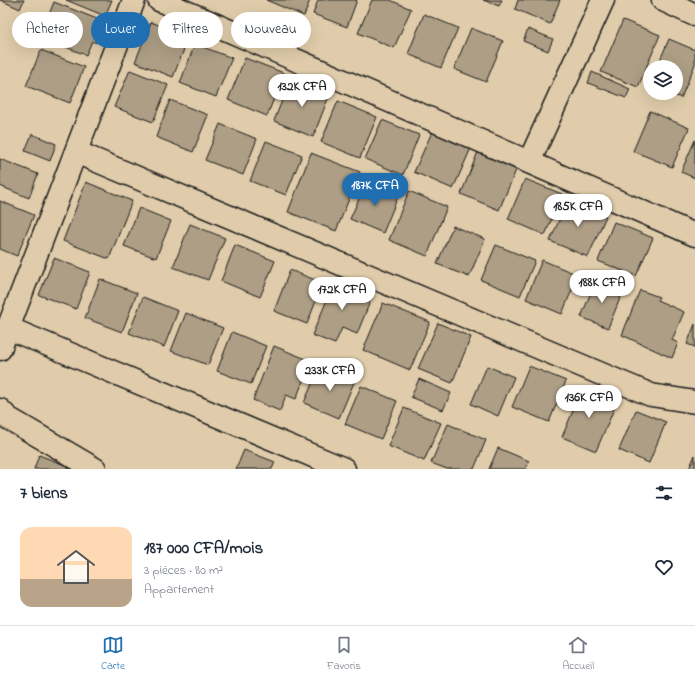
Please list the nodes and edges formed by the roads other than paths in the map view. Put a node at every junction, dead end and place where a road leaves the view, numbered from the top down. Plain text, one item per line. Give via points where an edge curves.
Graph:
1 (134, 0) edge
2 (159, 0) edge
3 (603, 0) edge
4 (663, 0) edge
5 (695, 15) edge
6 (76, 152) junction
7 (529, 162) junction
8 (695, 235) edge
9 (8, 328) junction
10 (0, 349) edge
11 (695, 402) edge
12 (0, 410) edge
13 (96, 469) edge
14 (344, 469) edge

1 - 6 street
2 - 7 street
3 - 7 street
4 - 5 street
6 - 9 street
6 - 11 street via 651,395
7 - 8 street
9 - 10 street
9 - 14 street
12 - 13 street via 8,418

